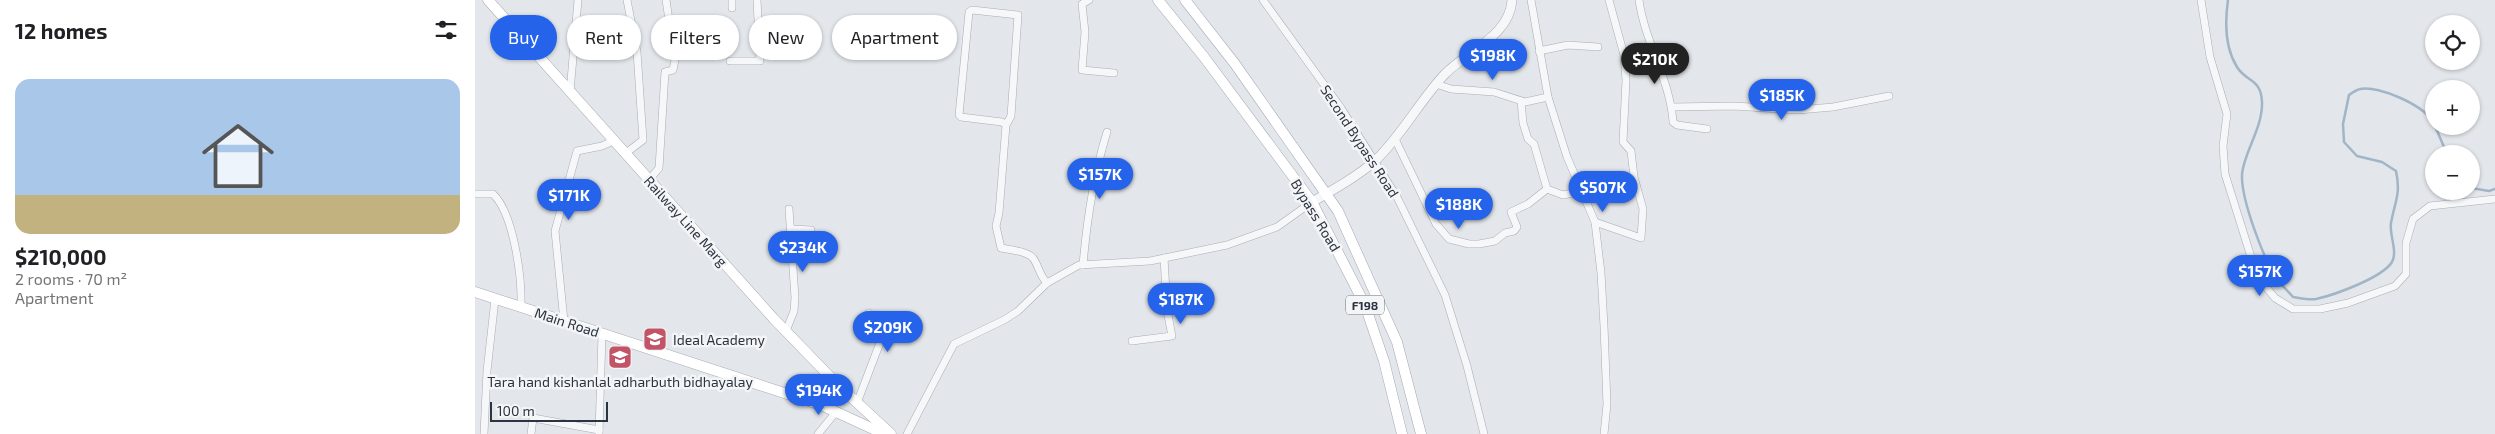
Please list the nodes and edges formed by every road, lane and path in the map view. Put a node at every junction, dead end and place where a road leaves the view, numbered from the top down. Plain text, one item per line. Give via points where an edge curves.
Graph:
1 (488, 0) edge
2 (578, 0) edge
3 (627, 0) edge
4 (666, 0) edge
5 (732, 0) edge
6 (757, 0) edge
7 (1089, 0) edge
8 (1158, 0) edge
9 (1185, 0) edge
10 (1263, 0) edge
11 (1513, 0) edge
12 (1531, 0) edge
13 (1609, 0) edge
14 (1639, 0) edge
15 (2201, 0) edge
16 (732, 8) dead end
17 (1598, 47) dead end
18 (1539, 51) junction
19 (730, 61) dead end
20 (1114, 73) dead end
21 (1436, 84) junction
22 (571, 92) junction
23 (1889, 96) dead end
24 (1548, 97) junction
25 (1521, 101) junction
26 (1672, 107) junction
27 (1006, 125) junction
28 (1707, 129) dead end
29 (1107, 132) dead end
30 (1395, 139) junction
31 (615, 140) junction
32 (626, 153) junction
33 (1375, 161) junction
34 (649, 180) junction
35 (1547, 189) junction
36 (1582, 191) junction
37 (475, 194) edge
38 (1327, 194) junction
39 (2495, 199) edge
40 (1312, 202) junction
41 (789, 209) dead end
42 (1595, 222) junction
43 (791, 229) junction
44 (811, 230) dead end
45 (1164, 258) junction
46 (1083, 265) junction
47 (1047, 283) junction
48 (475, 292) edge
49 (495, 299) junction
50 (521, 307) junction
51 (869, 313) dead end
52 (563, 321) junction
53 (786, 332) junction
54 (602, 334) junction
55 (1131, 341) dead end
56 (839, 386) junction
57 (857, 403) junction
58 (821, 405) junction
59 (836, 412) junction
60 (599, 432) edge
61 (484, 434) edge
62 (531, 434) edge
63 (818, 434) edge
64 (884, 434) edge
65 (891, 434) edge
66 (907, 434) edge
67 (1402, 434) edge
68 (1421, 434) edge
69 (1484, 434) edge
70 (1604, 434) edge

1 - 22 main road, Railway Line Marg
2 - 22 street
3 - 32 street via 637,52 643,140
4 - 34 street via 675,60 673,70 665,72 659,168
5 - 16 street
6 - 19 street via 760,61
7 - 20 street via 1082,4 1085,32 1082,70
8 - 40 main road, Bypass Road / F198
9 - 38 main road, Bypass Road / F198 via 1235,64
10 - 33 street, Second Bypass Road
11 - 21 street via 1509,16 1495,34 1458,62
12 - 18 street
13 - 42 street via 1625,55 1623,142 1631,151 1643,210 1641,238
14 - 26 street via 1647,39 1666,82
15 - 39 street via 2210,57 2227,114 2223,146 2225,174 2257,276 2275,298 2293,309 2320,309 2348,304 2395,286 2406,274 2406,243 2413,219 2430,206
17 - 18 street via 1568,45
18 - 24 street
21 - 25 street via 1451,89 1494,92
21 - 30 street
22 - 31 main road, Railway Line Marg
23 - 26 street via 1798,110
24 - 25 street
24 - 36 street via 1567,157
25 - 35 street via 1523,122 1528,138 1534,144
26 - 28 street via 1673,122 1677,125
27 - 27 street via 1011,116 1018,15 972,10 969,12 959,115
27 - 47 street via 996,226 1001,248 1027,254
29 - 46 street via 1089,201
30 - 33 street
30 - 35 street via 1436,224 1449,239 1479,244 1514,231 1517,226 1511,212
31 - 32 main road, Railway Line Marg
31 - 52 street via 577,150 555,231
32 - 34 main road, Railway Line Marg
33 - 38 street
33 - 69 street, Second Bypass Road via 1397,197 1445,295
34 - 53 main road, Railway Line Marg
35 - 36 street via 1563,195
36 - 42 street
37 - 50 street via 493,194 504,212 519,263
38 - 40 street
38 - 68 main road, Bypass Road / F198 via 1338,211 1397,342
40 - 45 street via 1277,227 1227,245
40 - 67 main road, Bypass Road / F198 via 1365,305 1384,361
41 - 43 street
42 - 70 street via 1604,326 1607,404
43 - 44 street
43 - 53 street via 795,298
45 - 46 street
45 - 55 street via 1172,336
46 - 47 street
47 - 66 street via 1018,311 954,344
48 - 49 main road, Main Road
49 - 50 main road, Main Road
49 - 61 street
50 - 52 main road, Main Road
51 - 57 street via 885,327
52 - 54 main road, Main Road
53 - 56 main road, Railway Line Marg
54 - 58 main road, Main Road
54 - 60 street
56 - 57 main road, Railway Line Marg
56 - 58 main road
57 - 65 main road, Railway Line Marg
58 - 59 main road, Main Road
59 - 63 street
59 - 64 main road, Main Road
60 - 62 street via 533,418

